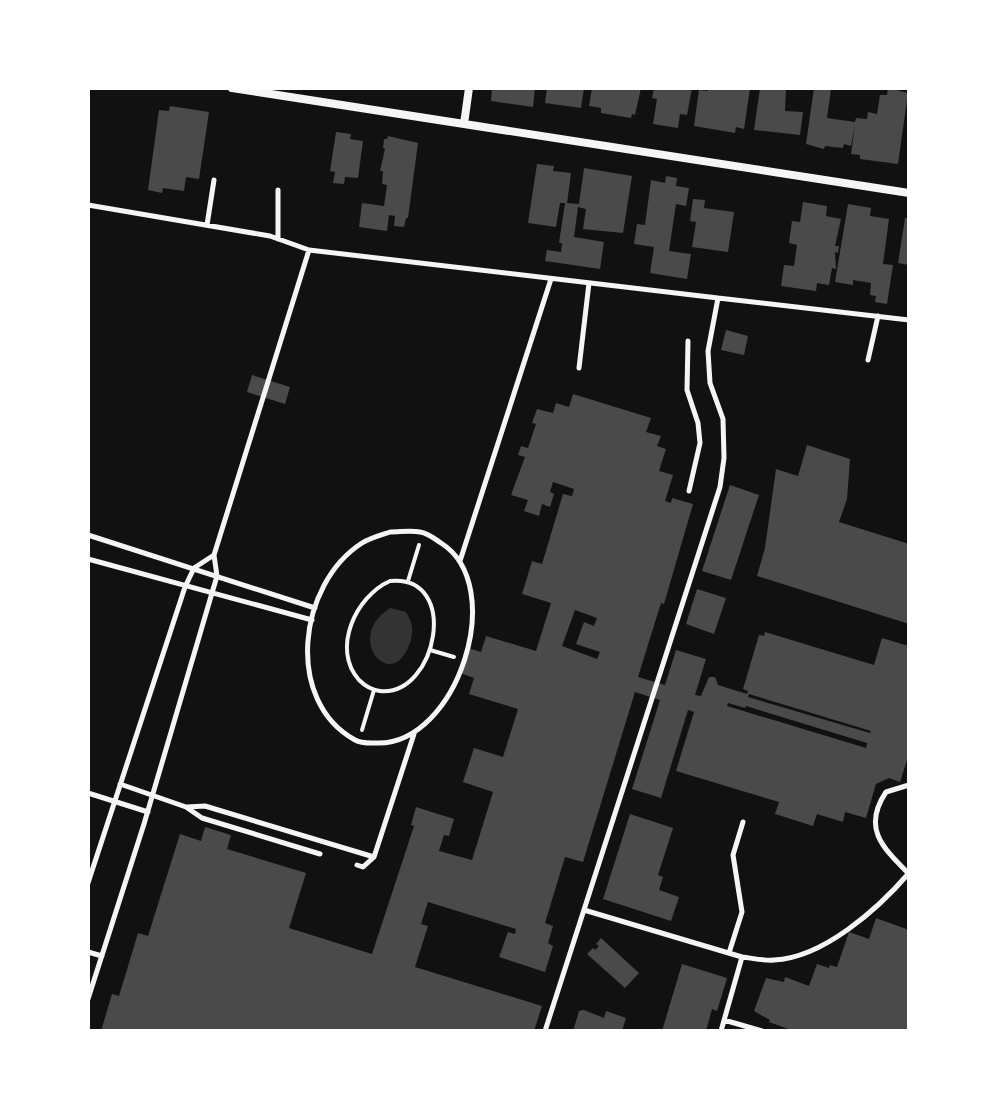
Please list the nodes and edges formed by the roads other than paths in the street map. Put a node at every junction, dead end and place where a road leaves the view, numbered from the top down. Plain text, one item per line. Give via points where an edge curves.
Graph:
1 (232, 88) edge
2 (469, 88) edge
3 (464, 124) junction
4 (214, 180) dead end
5 (278, 190) dead end
6 (909, 193) edge
7 (88, 205) edge
8 (207, 225) junction
9 (278, 239) junction
10 (309, 250) junction
11 (551, 279) junction
12 (589, 283) junction
13 (718, 298) junction
14 (878, 316) junction
15 (909, 320) edge
16 (688, 341) dead end
17 (868, 360) dead end
18 (579, 368) dead end
19 (689, 491) dead end
20 (88, 535) edge
21 (214, 555) junction
22 (88, 559) edge
23 (459, 562) junction
24 (194, 568) junction
25 (217, 576) junction
26 (185, 587) junction
27 (212, 593) junction
28 (315, 608) junction
29 (312, 620) junction
30 (414, 733) junction
31 (120, 784) junction
32 (909, 785) edge
33 (88, 793) edge
34 (153, 795) junction
35 (115, 801) junction
36 (186, 807) junction
37 (148, 812) junction
38 (743, 822) dead end
39 (320, 854) dead end
40 (374, 857) junction
41 (357, 865) dead end
42 (909, 873) edge
43 (88, 883) edge
44 (584, 910) junction
45 (88, 952) edge
46 (729, 953) junction
47 (102, 956) junction
48 (742, 957) junction
49 (88, 999) edge
50 (724, 1020) junction
51 (545, 1031) edge
52 (721, 1031) edge
53 (762, 1031) edge

1 - 3 street
2 - 3 street
3 - 6 street
4 - 8 lane
5 - 9 lane
7 - 8 lane
8 - 9 lane
9 - 10 lane
10 - 11 lane
10 - 21 lane
11 - 12 lane
11 - 23 lane
12 - 13 lane
12 - 18 lane
13 - 14 lane
13 - 44 lane via 708,351 710,383 723,419 720,487
14 - 15 lane
14 - 17 lane
16 - 19 lane via 687,390 700,443
20 - 24 lane
21 - 24 lane
21 - 25 lane
22 - 26 lane
23 - 28 lane via 453,551 423,532 390,532 362,543 340,563
23 - 30 lane via 473,603 465,660 438,712
24 - 25 lane
24 - 26 lane
25 - 27 lane
25 - 28 lane
26 - 27 lane
26 - 31 lane
27 - 29 lane
27 - 34 lane
28 - 29 lane
29 - 30 lane via 306,647 310,687 333,726 358,743 391,743
30 - 40 lane
31 - 34 lane
31 - 35 lane
32 - 42 lane via 886,792 874,820 883,848
33 - 35 lane
34 - 36 lane
34 - 37 lane
35 - 37 lane
35 - 43 lane
36 - 39 lane via 202,818
36 - 40 lane via 205,806
37 - 47 lane
38 - 46 lane via 733,855 742,912
40 - 41 lane via 363,867
42 - 48 lane via 876,909 811,952 774,960
44 - 46 lane
44 - 51 lane
45 - 47 lane
46 - 48 lane
47 - 49 lane
48 - 50 lane
50 - 52 lane
50 - 53 lane

